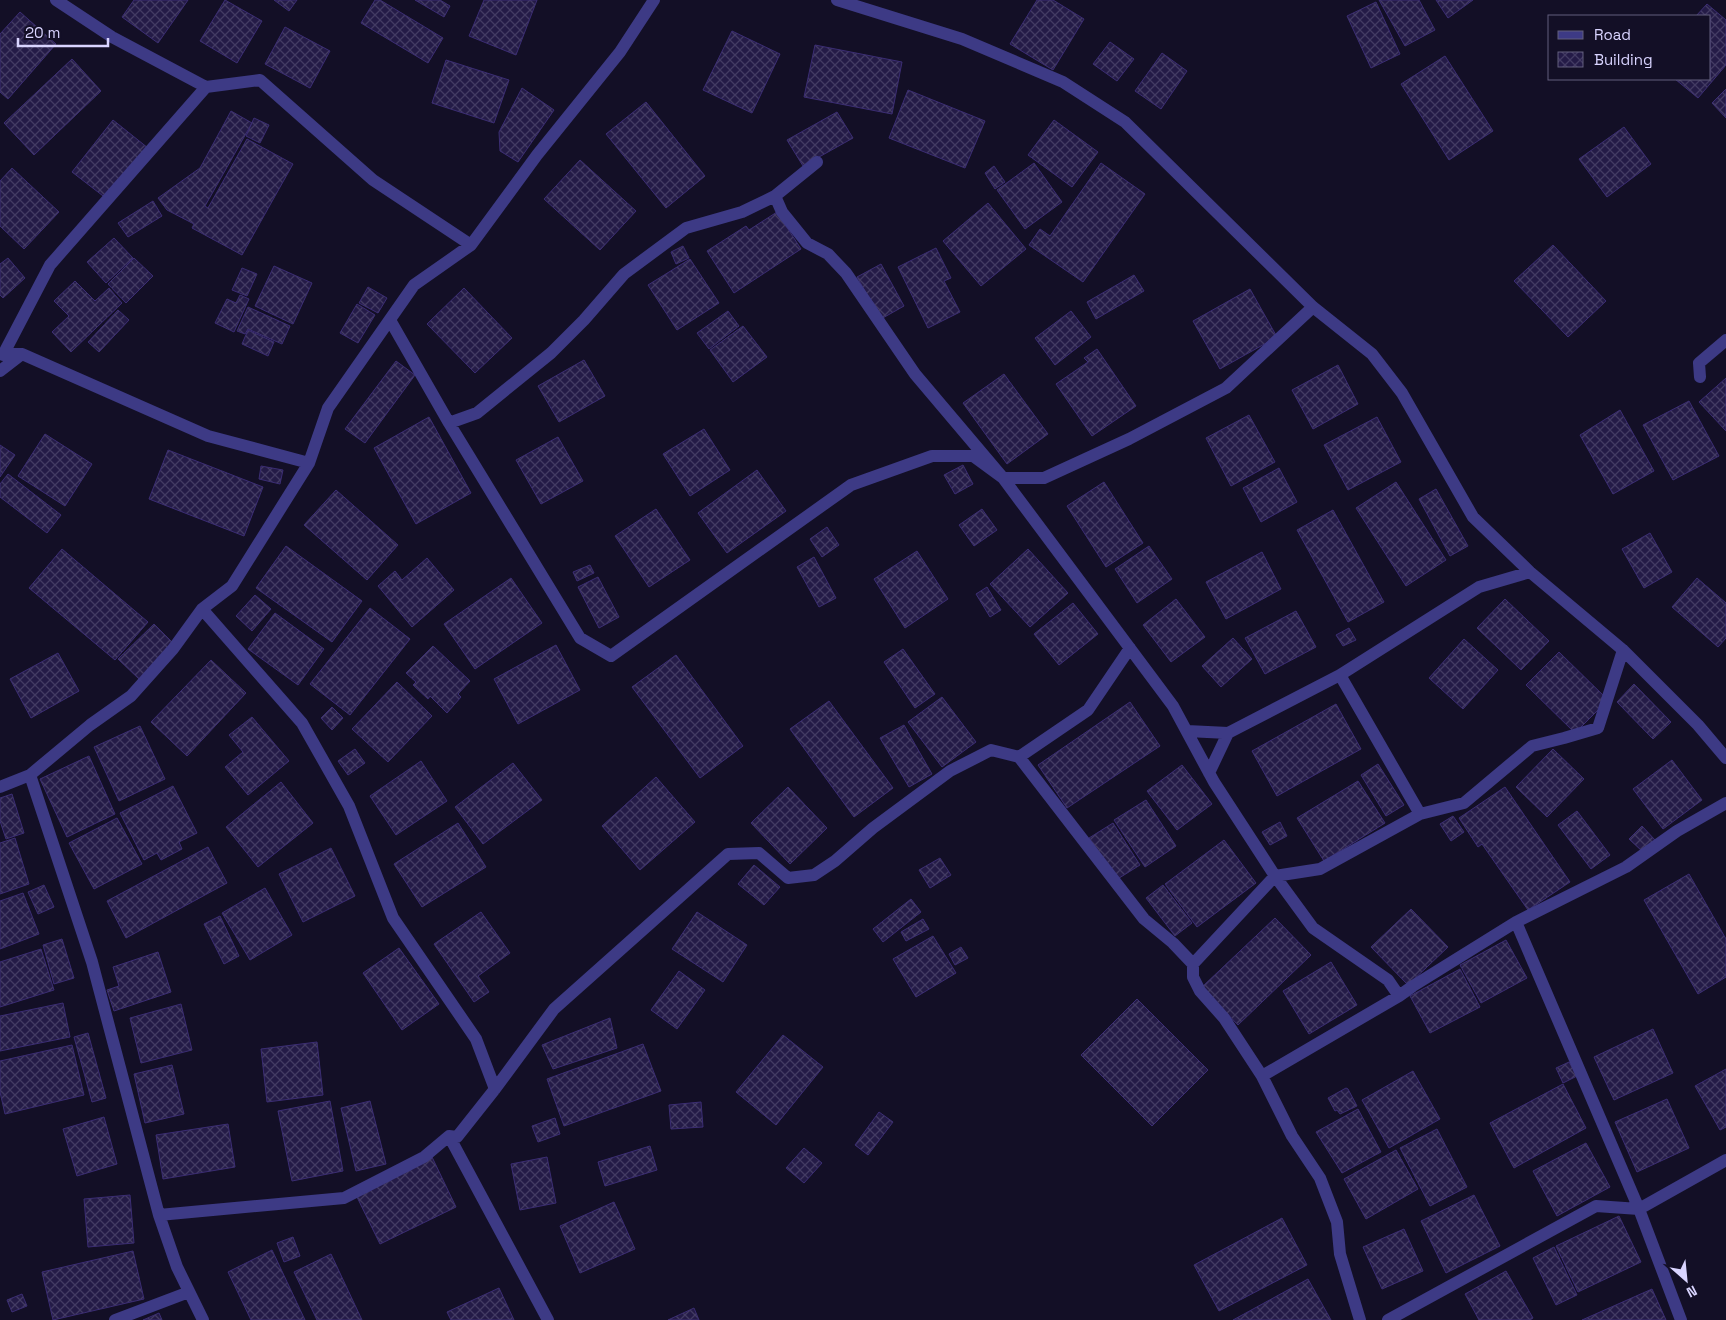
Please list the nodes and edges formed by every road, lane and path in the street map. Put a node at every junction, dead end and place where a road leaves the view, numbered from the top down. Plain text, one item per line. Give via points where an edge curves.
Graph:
1 (56, 0) edge
2 (654, 0) edge
3 (837, 0) edge
4 (206, 87) junction
5 (817, 162) dead end
6 (775, 196) junction
7 (470, 245) junction
8 (1313, 307) junction
9 (390, 320) junction
10 (1726, 340) edge
11 (1, 354) edge
12 (22, 354) junction
13 (0, 371) edge
14 (1700, 378) dead end
15 (449, 423) junction
16 (309, 463) junction
17 (1003, 478) junction
18 (1530, 572) junction
19 (202, 609) junction
20 (1130, 648) junction
21 (1623, 650) junction
22 (1340, 675) junction
23 (1187, 731) junction
24 (1228, 734) junction
25 (1019, 756) junction
26 (1726, 758) edge
27 (1209, 773) junction
28 (30, 775) junction
29 (0, 787) edge
30 (1726, 803) edge
31 (1420, 814) junction
32 (1275, 876) junction
33 (1516, 922) junction
34 (1193, 964) junction
35 (1399, 996) junction
36 (1262, 1076) junction
37 (495, 1089) junction
38 (449, 1136) junction
39 (1726, 1160) edge
40 (1639, 1209) junction
41 (159, 1215) junction
42 (189, 1292) junction
43 (115, 1320) edge
44 (203, 1320) edge
45 (548, 1320) edge
46 (1360, 1320) edge
47 (1388, 1320) edge
48 (1681, 1320) edge

1 - 4 street via 112,37
2 - 7 street via 620,52
3 - 8 street via 962,40 1063,82 1125,122
4 - 7 street via 260,80 373,180
4 - 11 street via 50,265
5 - 6 street
6 - 15 street via 742,212 686,228 624,274 551,353 477,413
6 - 17 street via 782,212 807,242 828,254 846,273 915,374
7 - 9 street via 414,285
8 - 17 street via 1226,388 1129,439 1044,478
8 - 18 street via 1372,354 1402,393 1473,517
9 - 15 street
9 - 16 street via 328,408
10 - 14 street via 1699,363
11 - 12 street
12 - 13 street
12 - 16 street via 208,436
15 - 17 street via 580,638 611,656 851,485 932,456 973,456
16 - 19 street via 232,586
17 - 20 street
18 - 21 street
18 - 22 street via 1479,587
19 - 28 street via 173,649 130,696
19 - 37 street via 302,723 349,806 393,918 476,1039
20 - 23 street via 1173,706
20 - 25 street via 1088,710
21 - 26 street via 1698,725
21 - 31 street via 1598,728 1532,746 1464,803
22 - 24 street
22 - 31 street
23 - 24 street
23 - 27 street
24 - 27 street
25 - 34 street via 1144,919
25 - 37 street via 991,750 950,771 814,874 788,878 758,853 728,854 554,1009
27 - 32 street
28 - 29 street
28 - 41 street via 92,962
30 - 33 street via 1677,831 1626,867
31 - 32 street via 1320,869
32 - 34 street
32 - 35 street via 1312,928 1388,980
33 - 35 street
33 - 40 street
34 - 36 street via 1193,977 1200,991 1224,1018
35 - 36 street
36 - 46 street via 1292,1136 1320,1178 1337,1222 1340,1254
37 - 38 street via 457,1137
38 - 41 street via 424,1157 344,1198
38 - 45 street
39 - 40 street
40 - 47 street via 1596,1206
40 - 48 street
41 - 42 street
42 - 43 street
42 - 44 street

